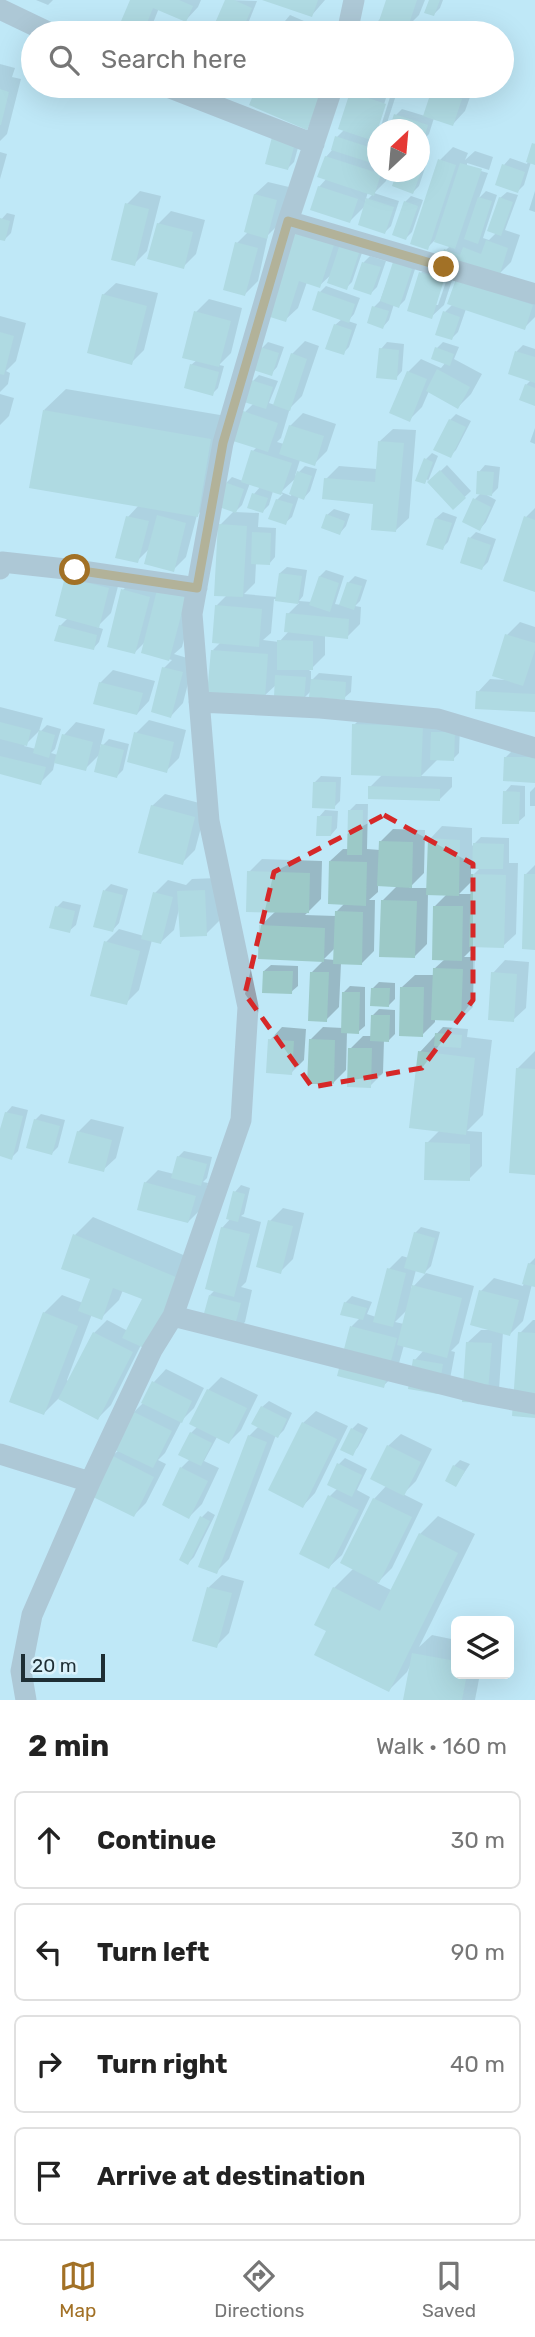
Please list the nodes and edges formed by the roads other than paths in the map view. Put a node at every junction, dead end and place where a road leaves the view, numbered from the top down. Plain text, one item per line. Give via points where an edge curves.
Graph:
1 (354, 0) edge
2 (0, 9) edge
3 (25, 21) edge
4 (350, 21) edge
5 (196, 98) edge
6 (329, 98) edge
7 (314, 144) junction
8 (288, 221) junction
9 (535, 294) edge
10 (0, 569) edge
11 (197, 588) junction
12 (199, 702) junction
13 (535, 748) edge
14 (173, 1316) junction
15 (535, 1404) edge
16 (0, 1454) edge
17 (90, 1482) junction
18 (26, 1700) edge

1 - 4 street
2 - 3 street
5 - 7 street
6 - 7 street
7 - 8 street
8 - 9 street
8 - 11 street via 223,443
10 - 11 street via 2,562
11 - 12 street via 192,614
12 - 13 street via 438,719
12 - 14 street via 209,821 248,1007 241,1120
14 - 15 street
14 - 17 street via 152,1350
16 - 17 street
17 - 18 street via 32,1615 21,1671

